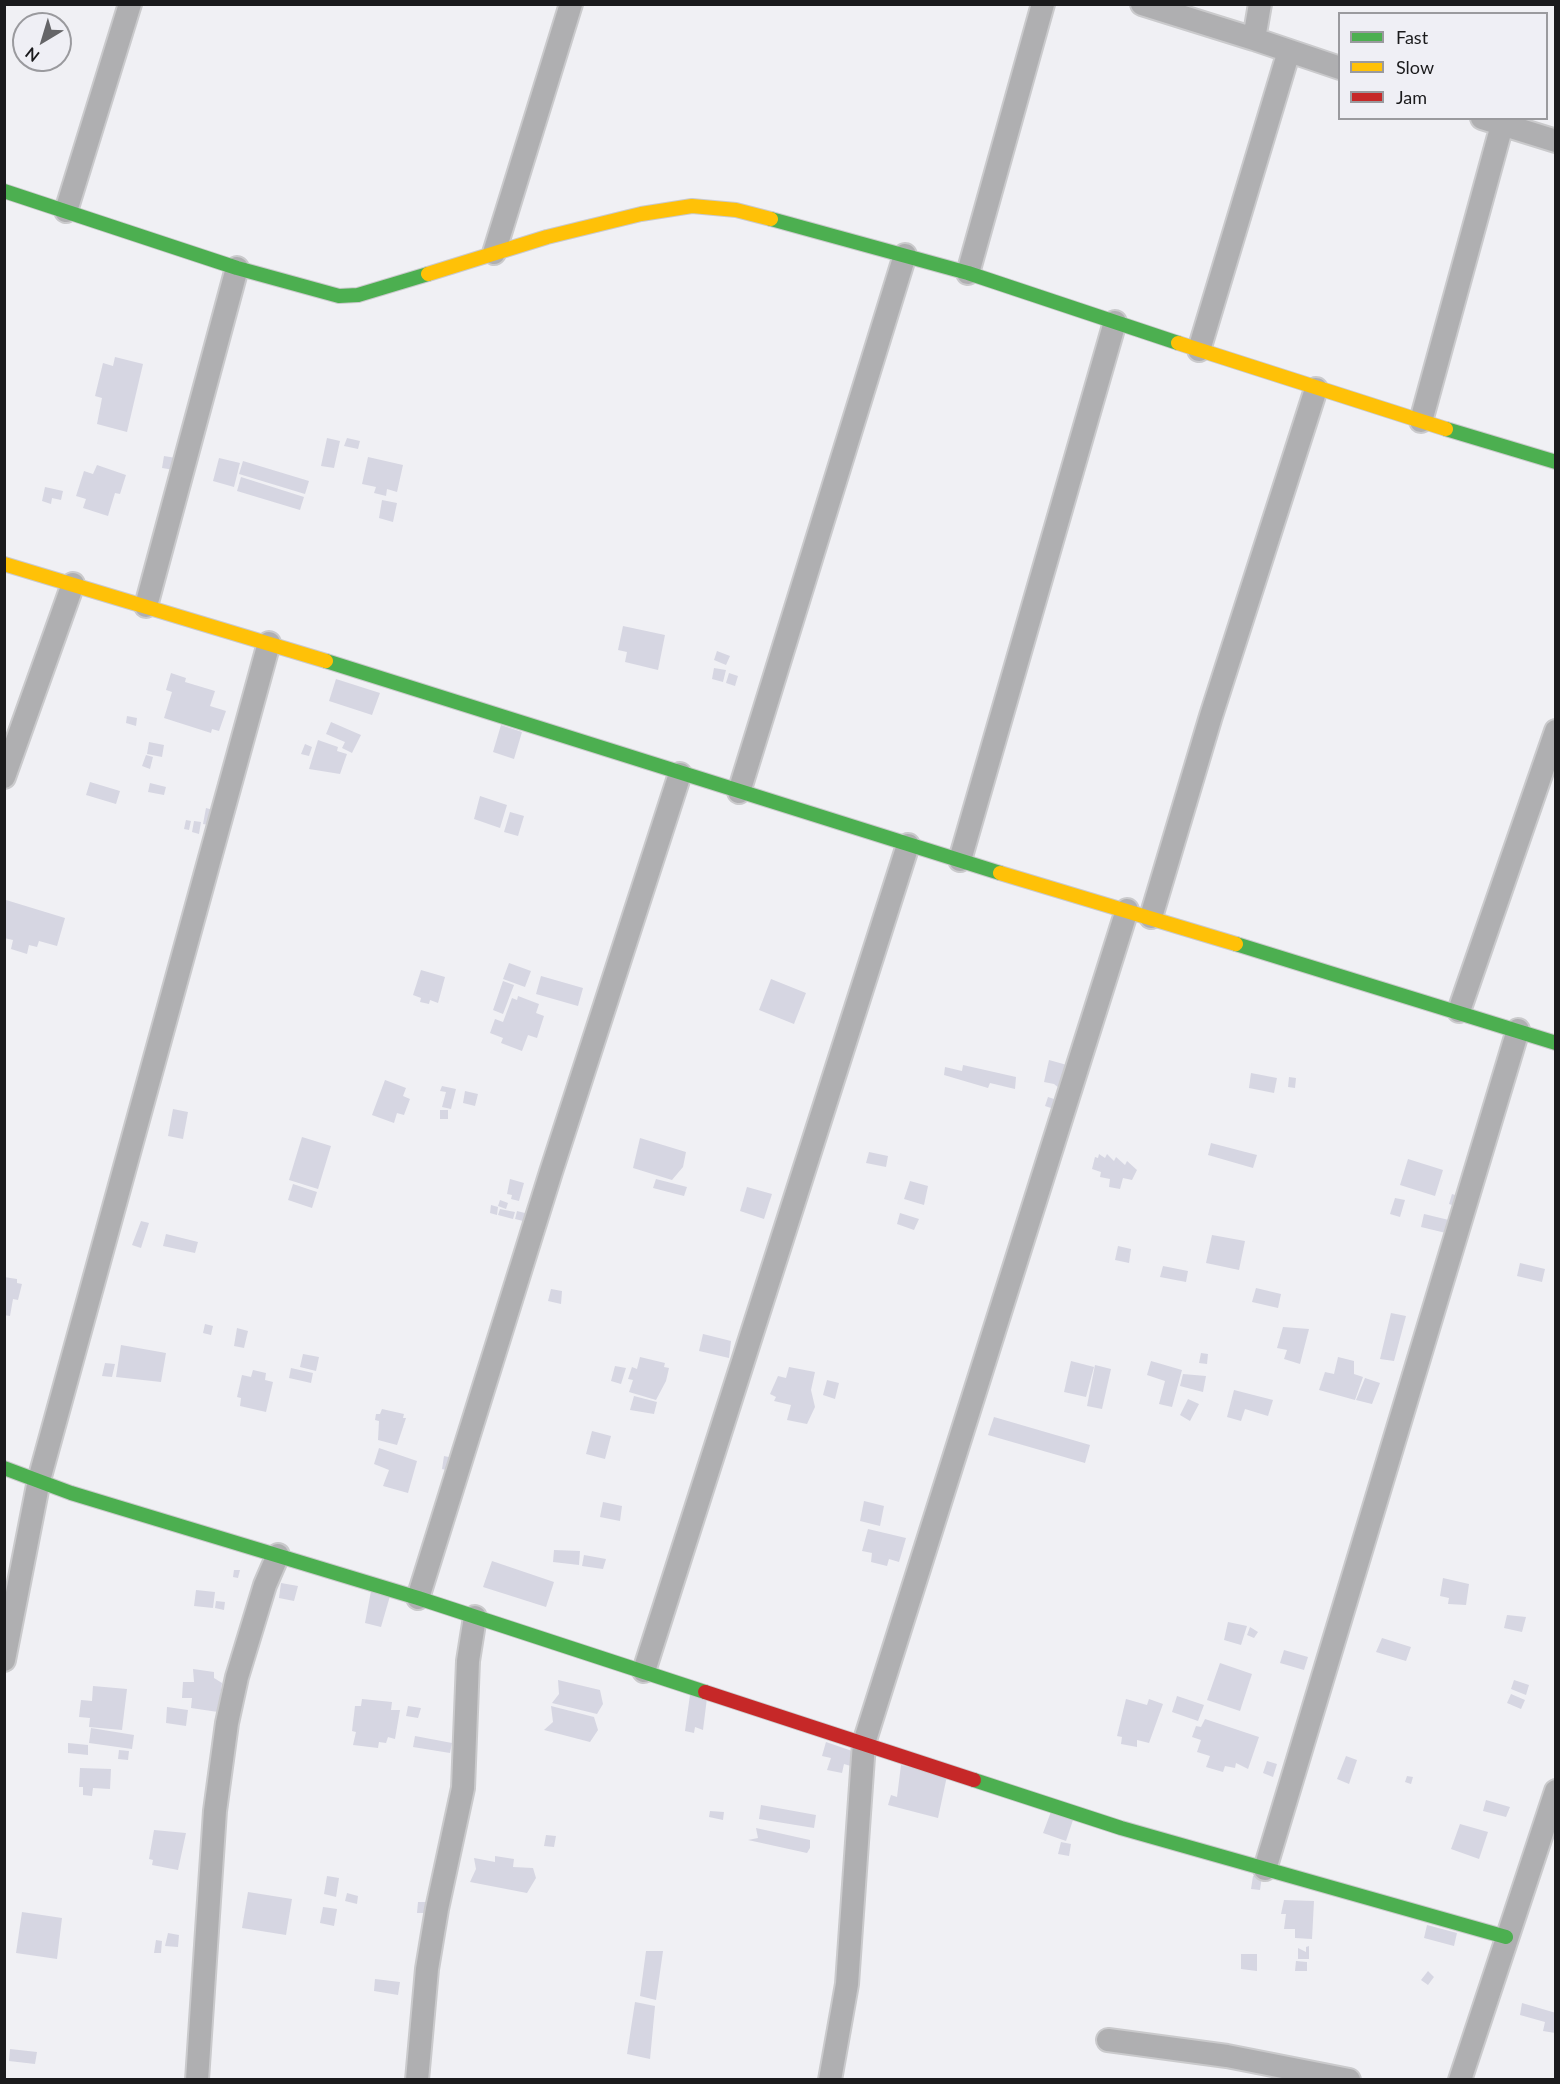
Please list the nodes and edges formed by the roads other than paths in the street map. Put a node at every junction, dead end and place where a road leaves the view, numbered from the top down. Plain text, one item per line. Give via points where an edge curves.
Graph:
1 (130, 4) edge
2 (571, 4) edge
3 (1043, 4) edge
4 (1142, 4) edge
5 (1260, 4) edge
6 (1254, 39) junction
7 (1289, 51) junction
8 (1338, 67) edge
9 (1492, 122) edge
10 (1556, 141) edge
11 (4, 191) edge
12 (66, 211) junction
13 (494, 253) junction
14 (905, 255) junction
15 (237, 268) junction
16 (968, 273) junction
17 (1115, 322) junction
18 (1199, 350) junction
19 (1316, 388) junction
20 (1421, 420) junction
21 (1556, 462) edge
22 (4, 564) edge
23 (73, 584) junction
24 (146, 606) junction
25 (269, 643) junction
26 (1556, 731) edge
27 (680, 774) junction
28 (4, 777) edge
29 (739, 792) junction
30 (908, 845) junction
31 (960, 861) junction
32 (1127, 910) junction
33 (1151, 917) junction
34 (1459, 1011) junction
35 (1518, 1030) junction
36 (1556, 1043) edge
37 (4, 1468) edge
38 (39, 1480) junction
39 (278, 1554) junction
40 (418, 1598) junction
41 (475, 1617) junction
42 (4, 1660) edge
43 (644, 1671) junction
44 (864, 1743) junction
45 (1556, 1791) edge
46 (1265, 1869) junction
47 (1506, 1937) junction
48 (1108, 2040) dead end
49 (197, 2079) edge
50 (417, 2079) edge
51 (830, 2079) edge
52 (1349, 2079) edge
53 (1460, 2079) edge

1 - 12 street
2 - 13 street
3 - 16 street
4 - 6 street
5 - 6 street
6 - 7 street
7 - 8 street
7 - 18 street
9 - 10 street
9 - 20 street
11 - 12 street
12 - 15 street
13 - 14 street via 642,214 692,206 736,210
13 - 15 street via 358,295 323,294
14 - 16 street
14 - 29 street
15 - 24 street
16 - 17 street
17 - 18 street
17 - 31 street
18 - 19 street
19 - 20 street
19 - 33 street
20 - 21 street
22 - 23 street
23 - 24 street
23 - 28 street
24 - 25 street
25 - 27 street
25 - 38 street
26 - 34 street
27 - 29 street
27 - 40 street via 550,1172
29 - 30 street
30 - 31 street
30 - 43 street
31 - 32 street
32 - 33 street
32 - 44 street
33 - 34 street
34 - 35 street
35 - 36 street
35 - 46 street
37 - 38 street
38 - 39 street
38 - 42 street
39 - 40 street
39 - 49 street via 254,1619 227,1723 215,1811
40 - 41 street
41 - 43 street
41 - 50 street via 468,1660 463,1788 427,1969
43 - 44 street
44 - 46 street via 1121,1828
44 - 51 street via 846,1984
45 - 47 street
46 - 47 street
47 - 53 street
48 - 52 street via 1227,2056

